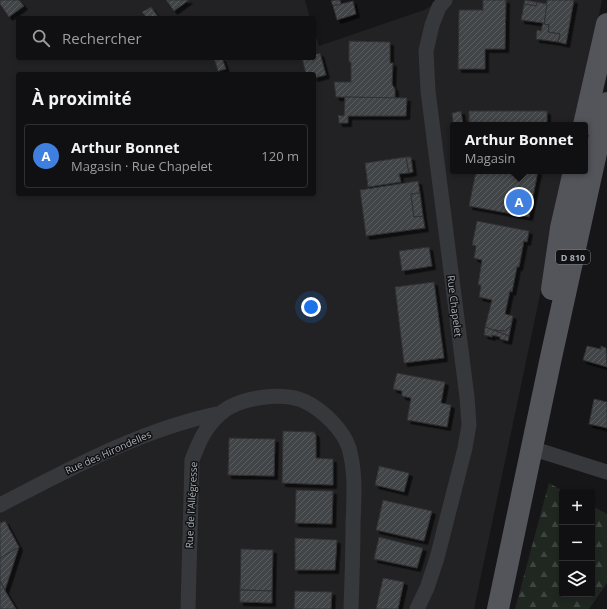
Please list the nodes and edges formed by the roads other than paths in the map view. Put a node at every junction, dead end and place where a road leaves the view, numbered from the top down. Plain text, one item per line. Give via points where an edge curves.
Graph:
1 (445, 0) edge
2 (607, 24) edge
3 (607, 102) edge
4 (585, 122) edge
5 (607, 165) edge
6 (573, 174) edge
7 (550, 362) junction
8 (220, 413) junction
9 (531, 448) junction
10 (607, 472) edge
11 (0, 505) edge
12 (188, 609) edge
13 (352, 609) edge
14 (417, 609) edge
15 (498, 609) edge

1 - 14 street, Rue Chapelet via 439,7 432,25 426,51 428,91 469,425 437,558
2 - 4 main road
3 - 7 main road, D 810
5 - 7 main road via 568,322
6 - 7 main road via 561,228 548,318
7 - 9 main road, D 810
8 - 11 street, Rue des Hirondelles via 194,418 97,455
8 - 12 street, Rue de l'Allégresse via 207,426 192,460
8 - 13 street, Rue de l'Allégresse via 238,402 263,397 284,397 306,402 325,415 338,429 348,447 354,488
9 - 10 street
9 - 15 main road, D 810

